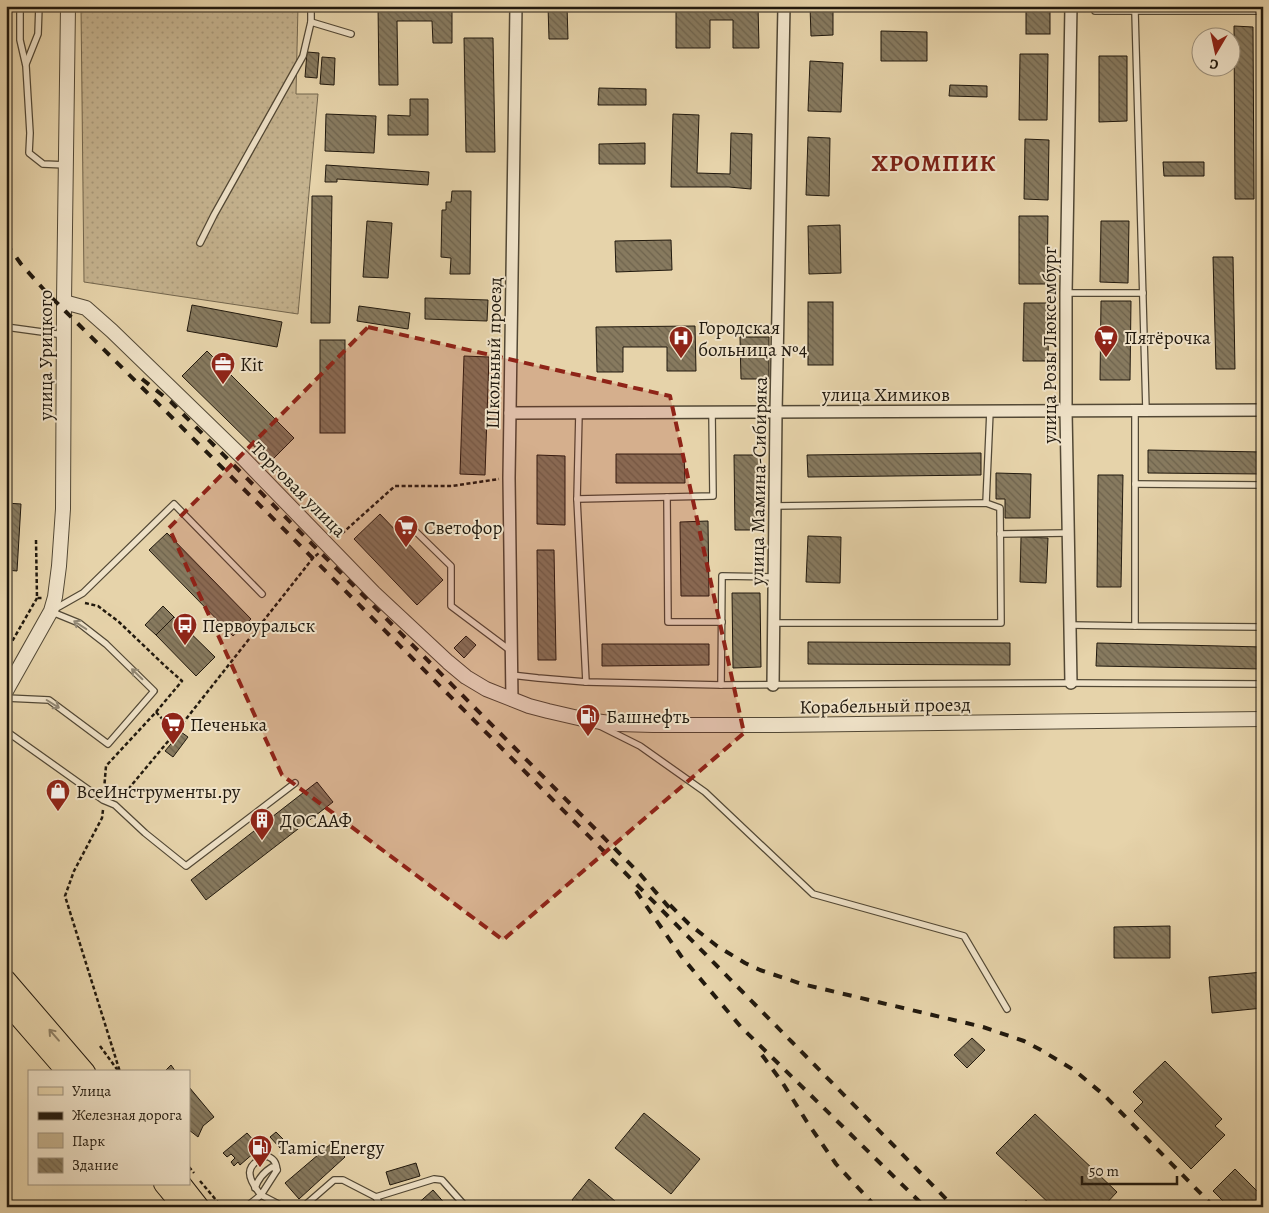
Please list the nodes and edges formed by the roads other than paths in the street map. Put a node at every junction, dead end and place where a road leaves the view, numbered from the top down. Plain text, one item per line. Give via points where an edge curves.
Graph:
1 (20, 6) edge
2 (39, 6) edge
3 (68, 6) edge
4 (311, 6) edge
5 (516, 6) edge
6 (784, 6) edge
7 (1071, 6) edge
8 (1095, 11) dead end
9 (1135, 12) junction
10 (1263, 12) edge
11 (311, 22) junction
12 (351, 34) dead end
13 (26, 66) junction
14 (66, 165) junction
15 (200, 243) dead end
16 (1066, 293) junction
17 (1143, 293) junction
18 (64, 302) junction
19 (6, 327) edge
20 (64, 335) junction
21 (1141, 410) junction
22 (1263, 410) edge
23 (990, 411) junction
24 (1066, 411) junction
25 (510, 413) junction
26 (579, 413) junction
27 (712, 413) junction
28 (776, 413) junction
29 (1135, 484) junction
30 (1263, 485) edge
31 (667, 497) junction
32 (577, 499) junction
33 (986, 503) junction
34 (775, 506) junction
35 (407, 523) dead end
36 (1068, 533) junction
37 (1000, 534) junction
38 (774, 577) junction
39 (262, 594) dead end
40 (51, 611) junction
41 (722, 622) junction
42 (773, 623) junction
43 (1071, 625) junction
44 (1135, 626) junction
45 (1263, 627) edge
46 (510, 651) junction
47 (511, 674) junction
48 (586, 682) junction
49 (1071, 684) junction
50 (1263, 684) edge
51 (721, 685) junction
52 (772, 685) junction
53 (6, 691) edge
54 (6, 698) edge
55 (512, 700) junction
56 (1263, 719) edge
57 (587, 720) junction
58 (6, 731) edge
59 (295, 782) dead end
60 (6, 978) edge
61 (6, 1003) edge
62 (1008, 1009) dead end
63 (64, 1070) edge
64 (84, 1070) edge
65 (277, 1170) junction
66 (190, 1184) edge
67 (164, 1186) edge
68 (255, 1188) junction
69 (260, 1195) junction
70 (376, 1198) junction
71 (182, 1207) edge
72 (200, 1207) edge
73 (246, 1207) edge
74 (284, 1207) edge
75 (303, 1207) edge
76 (381, 1207) edge
77 (466, 1207) edge

1 - 13 lane via 20,40
2 - 13 lane via 38,34
3 - 14 street, улица Урицкого
4 - 11 lane
5 - 25 street, Школьный проезд
6 - 28 street, улица Мамина-Сибиряка
7 - 16 street, улица Розы Люксембург
8 - 9 lane
9 - 10 lane
9 - 17 lane
11 - 12 lane
11 - 15 lane via 303,56
13 - 14 lane via 29,153 44,164
14 - 18 street, улица Урицкого
16 - 17 lane
16 - 24 street, улица Розы Люксембург
17 - 21 lane
18 - 20 street, улица Урицкого
18 - 55 street, Торговая улица via 86,308 112,331 374,593 448,662 466,677
19 - 20 lane
20 - 40 street, улица Урицкого via 63,509 58,574
21 - 22 street, улица Химиков
21 - 24 street, улица Химиков
21 - 29 lane
23 - 24 street, улица Химиков
23 - 28 street, улица Химиков
23 - 33 lane
24 - 36 street, улица Розы Люксембург
25 - 26 street, улица Химиков
25 - 46 street, Школьный проезд
26 - 27 street, улица Химиков
26 - 32 lane
27 - 28 street, улица Химиков
27 - 31 lane via 713,496
28 - 34 street, улица Мамина-Сибиряка
29 - 30 lane
29 - 44 lane
31 - 32 lane
31 - 41 lane via 668,622
32 - 48 lane
33 - 34 lane
33 - 37 lane via 1000,508
34 - 38 street, улица Мамина-Сибиряка
35 - 46 lane via 451,566 451,606
36 - 37 lane
36 - 43 street, улица Розы Люксембург
37 - 42 lane via 1001,623
38 - 41 lane via 722,576
38 - 42 street, улица Мамина-Сибиряка
39 - 40 lane via 174,504 83,593
40 - 53 street, улица Урицкого
54 -> 40 lane via 49,700 108,744 154,691 106,644 79,623
41 - 51 lane
42 - 52 street, улица Мамина-Сибиряка
43 - 44 lane
43 - 49 street, улица Розы Люксембург
44 - 45 lane
46 - 47 street, Школьный проезд
47 - 48 lane
47 - 55 street, Школьный проезд
48 - 51 lane
49 - 50 lane
49 - 52 lane
51 - 52 lane
55 - 57 street, Корабельный проезд
56 - 57 street, Корабельный проезд via 778,725 618,724
57 - 62 lane via 640,746 705,792 813,894 964,936
58 - 59 lane via 115,805 186,866
64 -> 60 main road
61 - 63 main road
65 - 68 lane via 268,1169
65 - 68 lane via 272,1158 267,1156 252,1165 249,1173
65 - 69 lane
66 - 72 main road
67 - 71 main road
68 - 69 lane
69 - 73 lane
69 - 74 lane
70 - 75 lane via 343,1180 334,1180
70 - 76 lane
70 - 77 lane via 434,1178 442,1180

